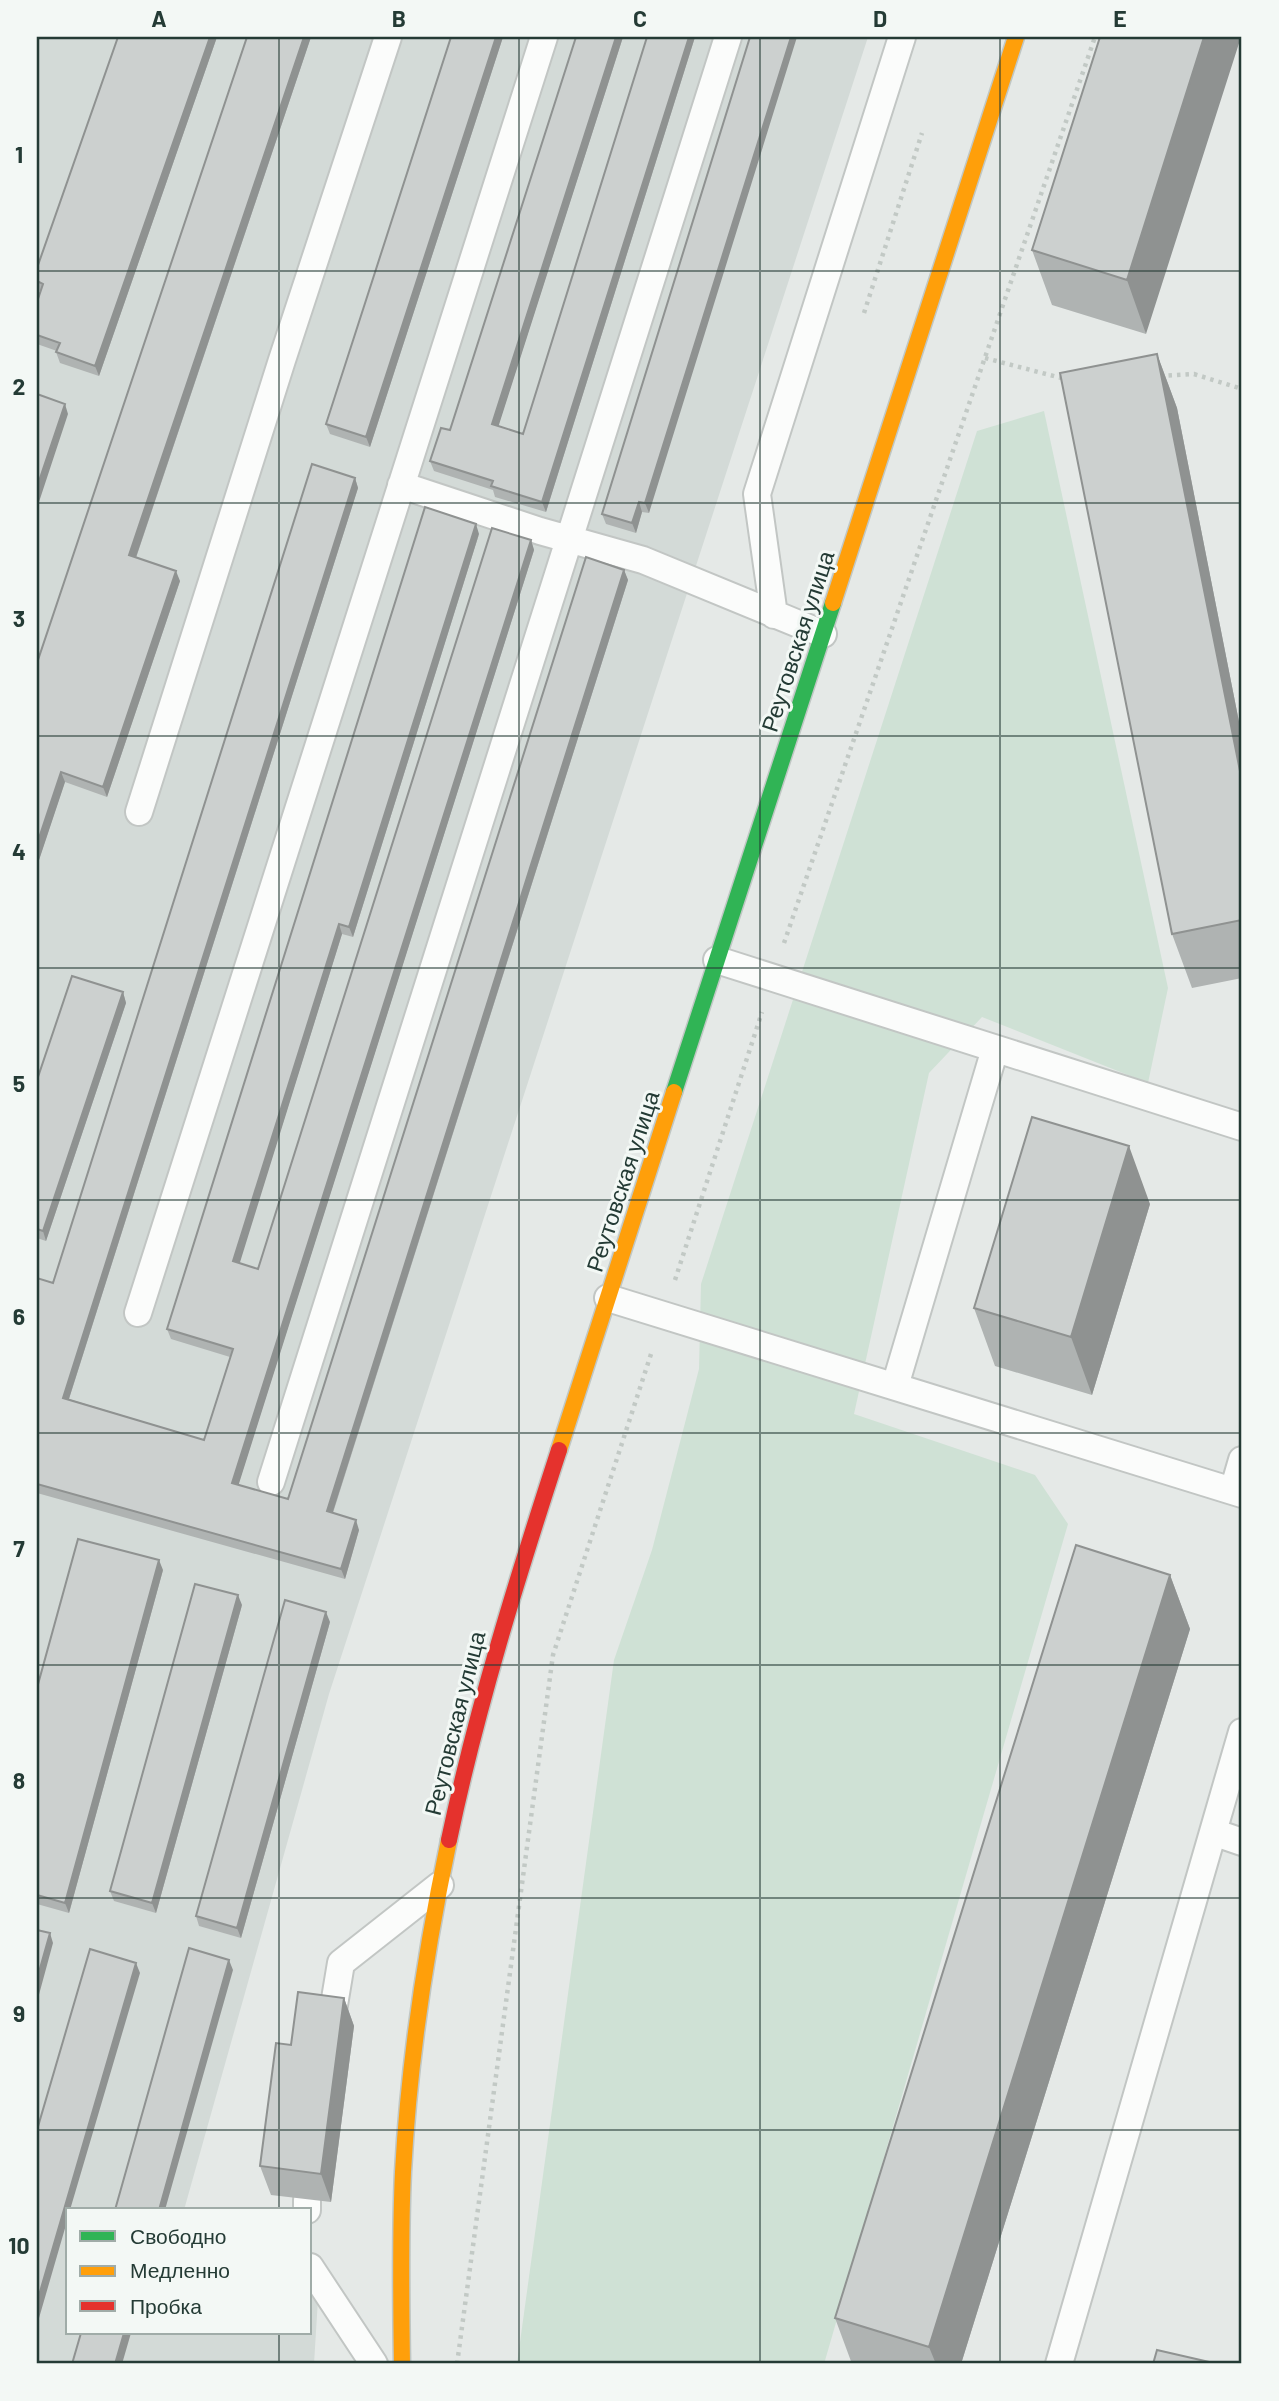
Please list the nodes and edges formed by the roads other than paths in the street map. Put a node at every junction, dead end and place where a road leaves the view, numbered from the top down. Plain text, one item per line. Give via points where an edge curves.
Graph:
1 (388, 37) edge
2 (544, 37) edge
3 (728, 37) edge
4 (902, 37) edge
5 (1016, 37) edge
6 (401, 485) junction
7 (571, 539) junction
8 (774, 615) junction
9 (823, 634) junction
10 (139, 812) dead end
11 (717, 960) junction
12 (995, 1049) junction
13 (1242, 1127) edge
14 (608, 1298) junction
15 (138, 1313) dead end
16 (895, 1386) junction
17 (1242, 1460) edge
18 (271, 1482) dead end
19 (1237, 1493) edge
20 (1242, 1732) edge
21 (1213, 1832) junction
22 (1242, 1842) edge
23 (440, 1885) junction
24 (331, 2023) edge
25 (312, 2270) edge
26 (374, 2364) edge
27 (402, 2364) edge
28 (1059, 2364) edge

1 - 10 lane
2 - 6 lane
3 - 7 lane
4 - 8 lane via 757,494
5 - 9 street, Реутовская улица
6 - 7 lane
6 - 15 lane
7 - 8 lane via 643,560
7 - 18 lane
8 - 9 lane
9 - 11 street, Реутовская улица
11 - 12 lane
11 - 14 street, Реутовская улица
12 - 13 lane
12 - 16 lane
14 - 16 lane
14 - 23 street, Реутовская улица via 484,1687
16 - 19 lane
17 - 19 lane
20 - 21 lane
21 - 22 lane
21 - 28 lane
23 - 24 lane via 341,1964
23 - 27 street, Реутовская улица via 404,2136
25 - 26 lane

